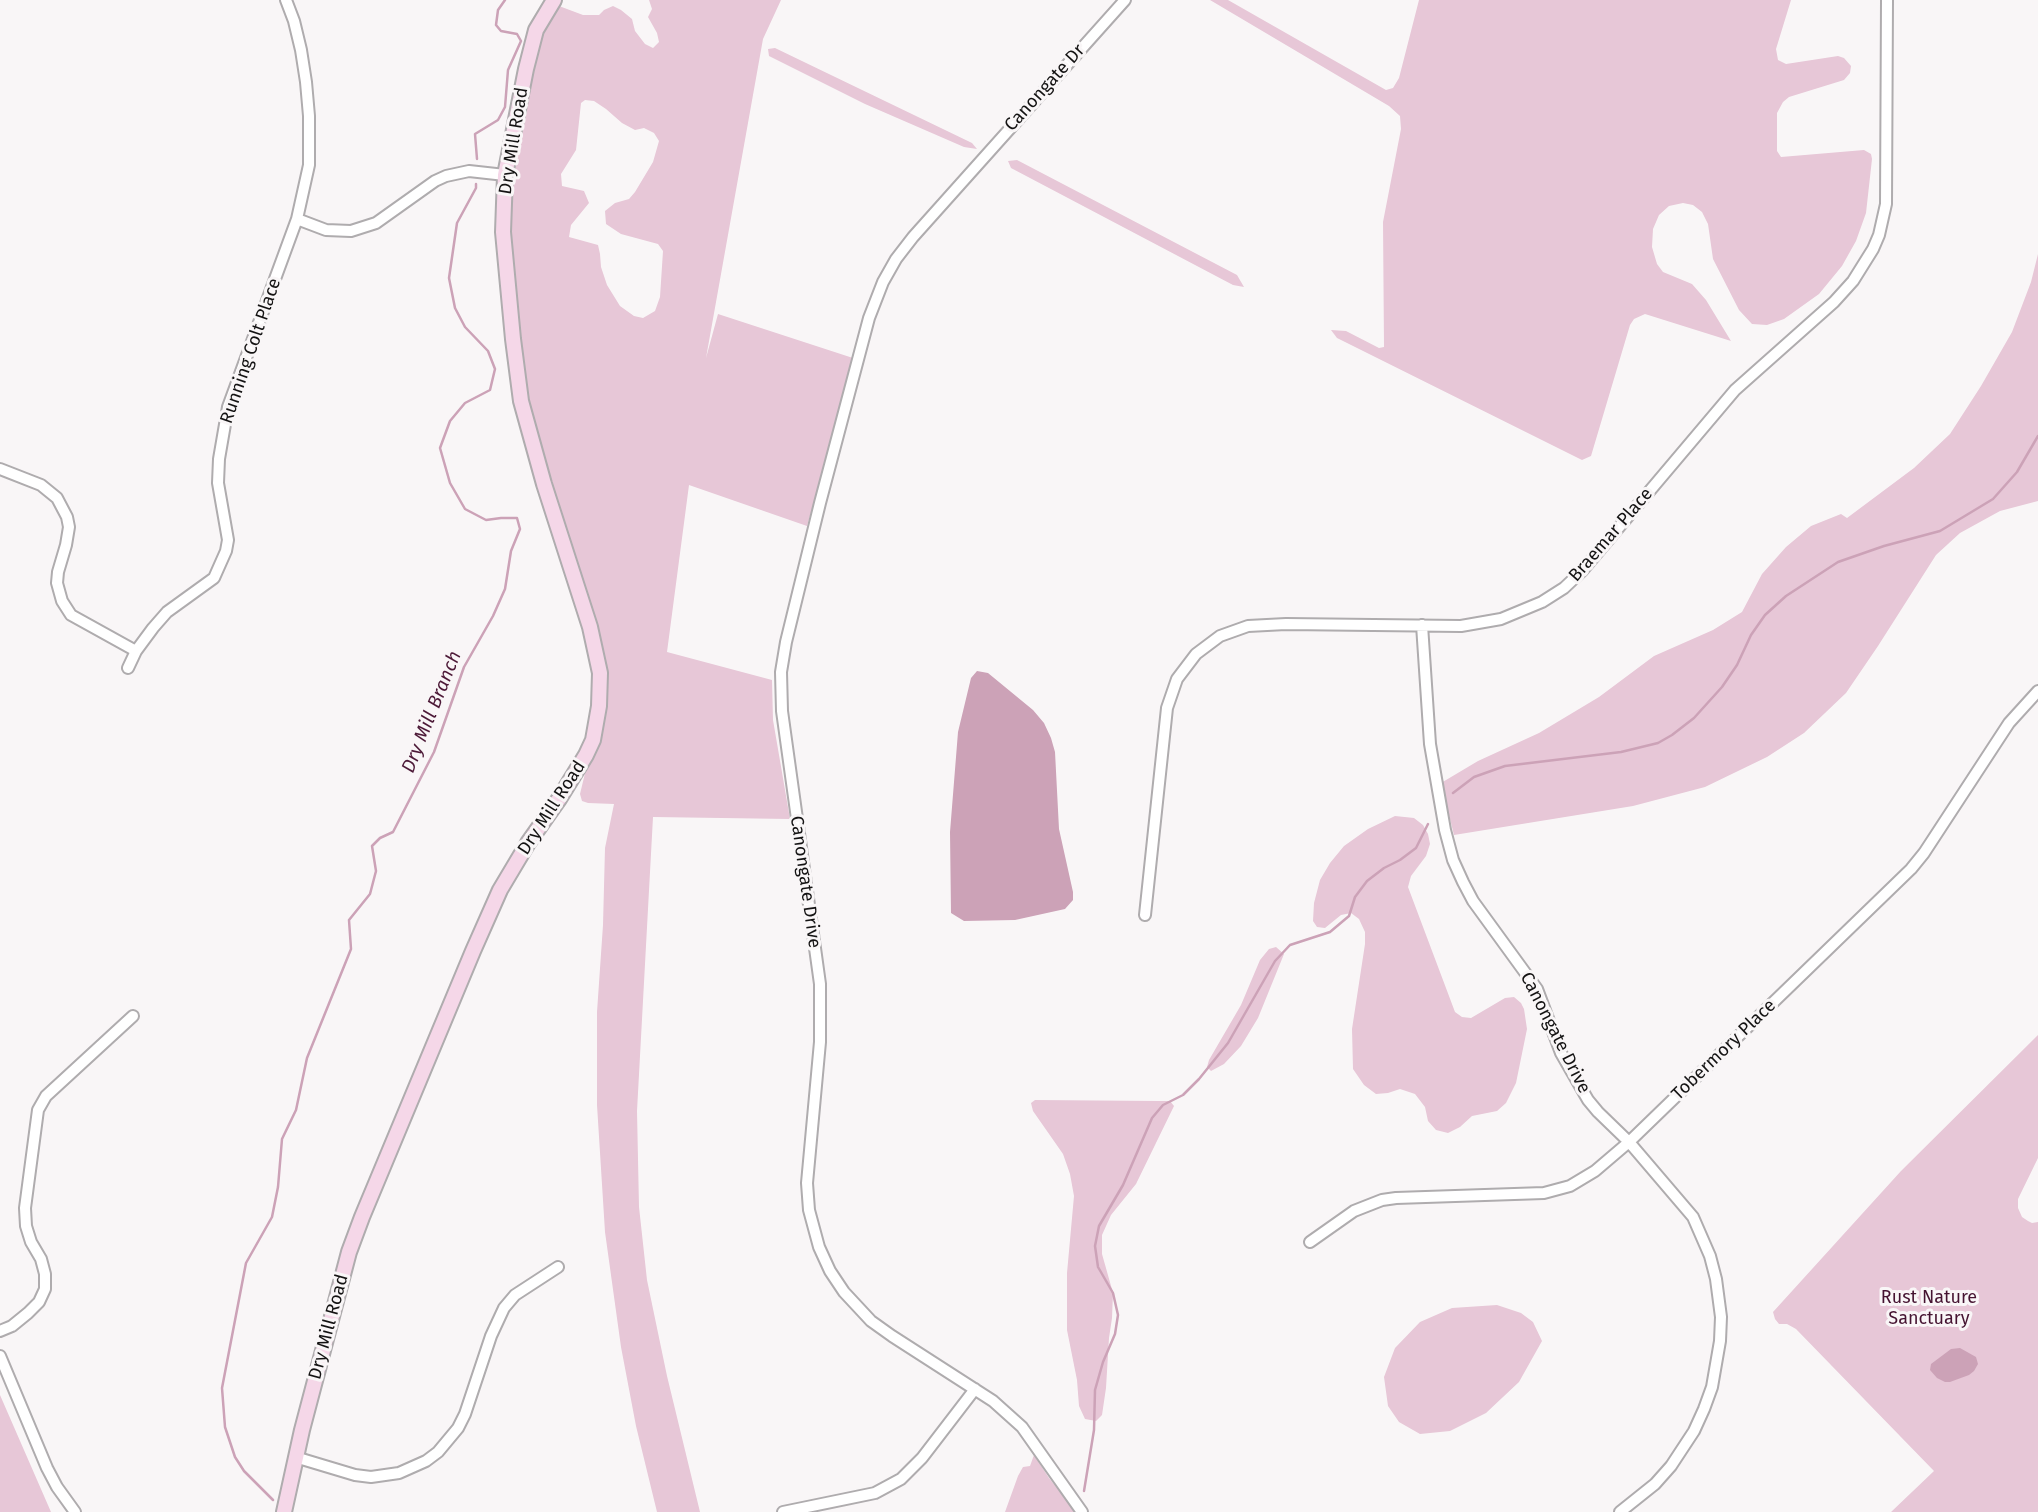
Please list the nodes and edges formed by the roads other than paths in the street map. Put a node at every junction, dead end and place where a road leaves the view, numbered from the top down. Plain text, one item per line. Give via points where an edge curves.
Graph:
1 (286, 0) edge
2 (554, 0) edge
3 (1125, 0) edge
4 (1887, 0) edge
5 (505, 174) junction
6 (966, 178) joint
7 (298, 219) junction
8 (0, 469) edge
9 (1422, 625) junction
10 (136, 650) junction
11 (128, 668) dead end
12 (2038, 691) edge
13 (1145, 915) dead end
14 (133, 1016) dead end
15 (1629, 1142) junction
16 (1310, 1242) dead end
17 (558, 1267) dead end
18 (0, 1331) edge
19 (0, 1356) edge
20 (975, 1389) junction
21 (295, 1457) junction
22 (75, 1512) edge
23 (284, 1512) edge
24 (783, 1512) edge
25 (1082, 1512) edge
26 (1620, 1512) edge

1 - 7 street, Running Colt Place via 301,50 309,116 309,165
2 - 5 street, Dry Mill Road via 536,30
3 - 6 street, Canongate Dr
4 - 9 street, Braemar Place via 1886,204 1872,249 1853,281 1735,390 1592,561 1564,588 1501,619 1461,626
5 - 7 street via 469,171 446,176 376,223 351,230 326,230
5 - 21 street, Dry Mill Road via 503,232 522,401 590,627 600,673 599,706 586,755 500,890 362,1217
6 - 20 street, Canongate Drive via 904,247 873,306 786,642 781,689 820,984 820,1042 807,1183 815,1235 836,1282 861,1312
7 - 10 street, Running Colt Place via 228,407 218,483 228,540 224,558 214,578 167,612
8 - 10 street via 41,485 57,498 67,517 57,583 71,615
9 - 13 street, Braemar Place via 1255,625 1220,636 1196,654 1177,679 1167,708
9 - 15 street, Canongate Drive via 1430,744 1453,860 1473,901 1537,989 1578,1086
10 - 11 street, Running Colt Place
12 - 15 street, Tobermory Place via 2010,723 1912,869
14 - 18 street via 46,1096 38,1110 25,1208 26,1226 45,1274 45,1289 28,1314
15 - 16 street, Tobermory Place via 1583,1180 1563,1188 1535,1194 1382,1200 1354,1211
15 - 26 street, Canongate Drive via 1693,1217 1716,1279 1721,1317 1712,1387 1694,1431 1655,1483
17 - 21 street via 515,1295 504,1308 458,1428 426,1461 399,1473 370,1476
19 - 22 street via 47,1468
20 - 24 street via 901,1479 862,1496
20 - 25 street, Canongate Drive via 1022,1427
21 - 23 street, Dry Mill Road

